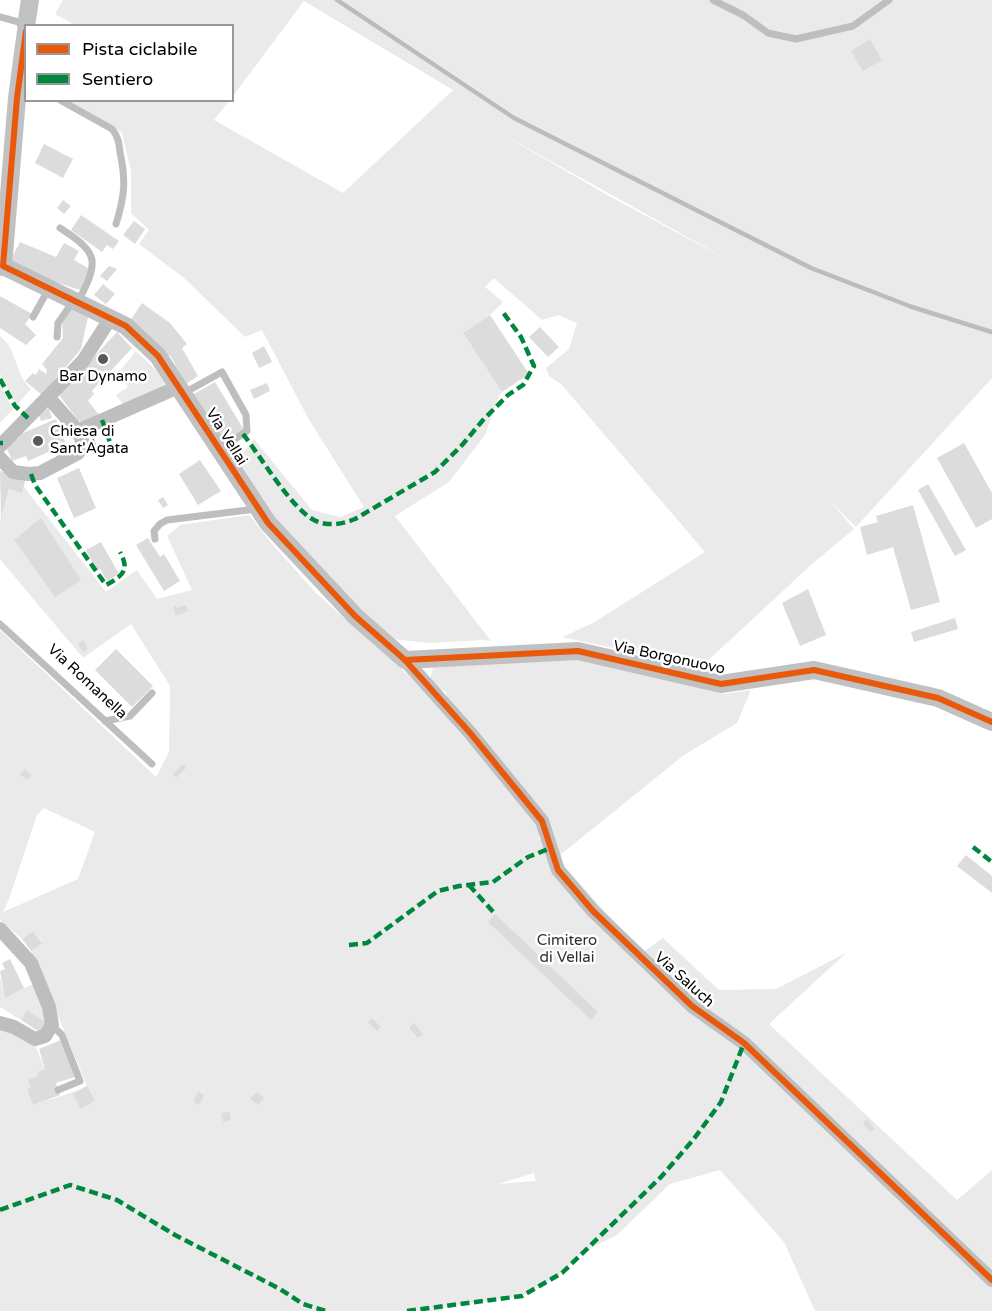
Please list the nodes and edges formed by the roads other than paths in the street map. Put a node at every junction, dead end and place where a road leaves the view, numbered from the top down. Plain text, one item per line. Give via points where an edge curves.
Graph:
1 (30, 0) edge
2 (713, 0) edge
3 (889, 0) edge
4 (0, 17) edge
5 (26, 24) edge
6 (24, 26) edge
7 (24, 52) edge
8 (22, 78) edge
9 (64, 102) edge
10 (116, 224) dead end
11 (60, 228) dead end
12 (1, 266) edge
13 (49, 288) junction
14 (76, 302) junction
15 (33, 316) dead end
16 (110, 319) junction
17 (57, 336) dead end
18 (181, 390) junction
19 (48, 397) junction
20 (78, 431) junction
21 (0, 446) edge
22 (220, 449) junction
23 (0, 458) edge
24 (256, 508) junction
25 (155, 539) dead end
26 (0, 624) edge
27 (405, 660) junction
28 (152, 693) dead end
29 (105, 721) junction
30 (992, 722) edge
31 (152, 764) dead end
32 (0, 929) edge
33 (0, 1021) edge
34 (52, 1025) junction
35 (58, 1090) dead end
36 (992, 1280) edge

1 - 5 street
2 - 3 lane via 768,33 796,39 853,26
4 - 6 lane
7 - 8 street
8 - 12 street
9 - 10 lane via 117,135 125,175
11 - 14 lane via 91,253 92,274
12 - 13 street, Via Vellai
13 - 14 street, Via Vellai
13 - 15 lane
14 - 16 street, Via Vellai
14 - 17 lane via 61,317
16 - 18 street, Via Vellai via 126,326 158,356
16 - 19 street via 84,361
18 - 20 street
18 - 22 street, Via Vellai
18 - 22 lane via 222,372 246,415 247,431
19 - 20 street
19 - 21 street
20 - 23 street via 83,443 78,453 40,473 13,472
22 - 24 street, Via Vellai
24 - 25 lane via 167,520 154,531
24 - 27 street, Via Vellai via 355,616
26 - 29 lane, Via Romanella
27 - 30 street, Via Borgonuovo via 578,651 721,684 814,670 938,698
27 - 36 street, Via Saluch via 542,821 558,870 593,911 692,1006 744,1043
28 - 29 lane via 130,716
29 - 31 lane, Via Romanella
32 - 34 street via 31,963
33 - 34 street via 35,1039 45,1035
34 - 35 lane via 62,1035 80,1081

